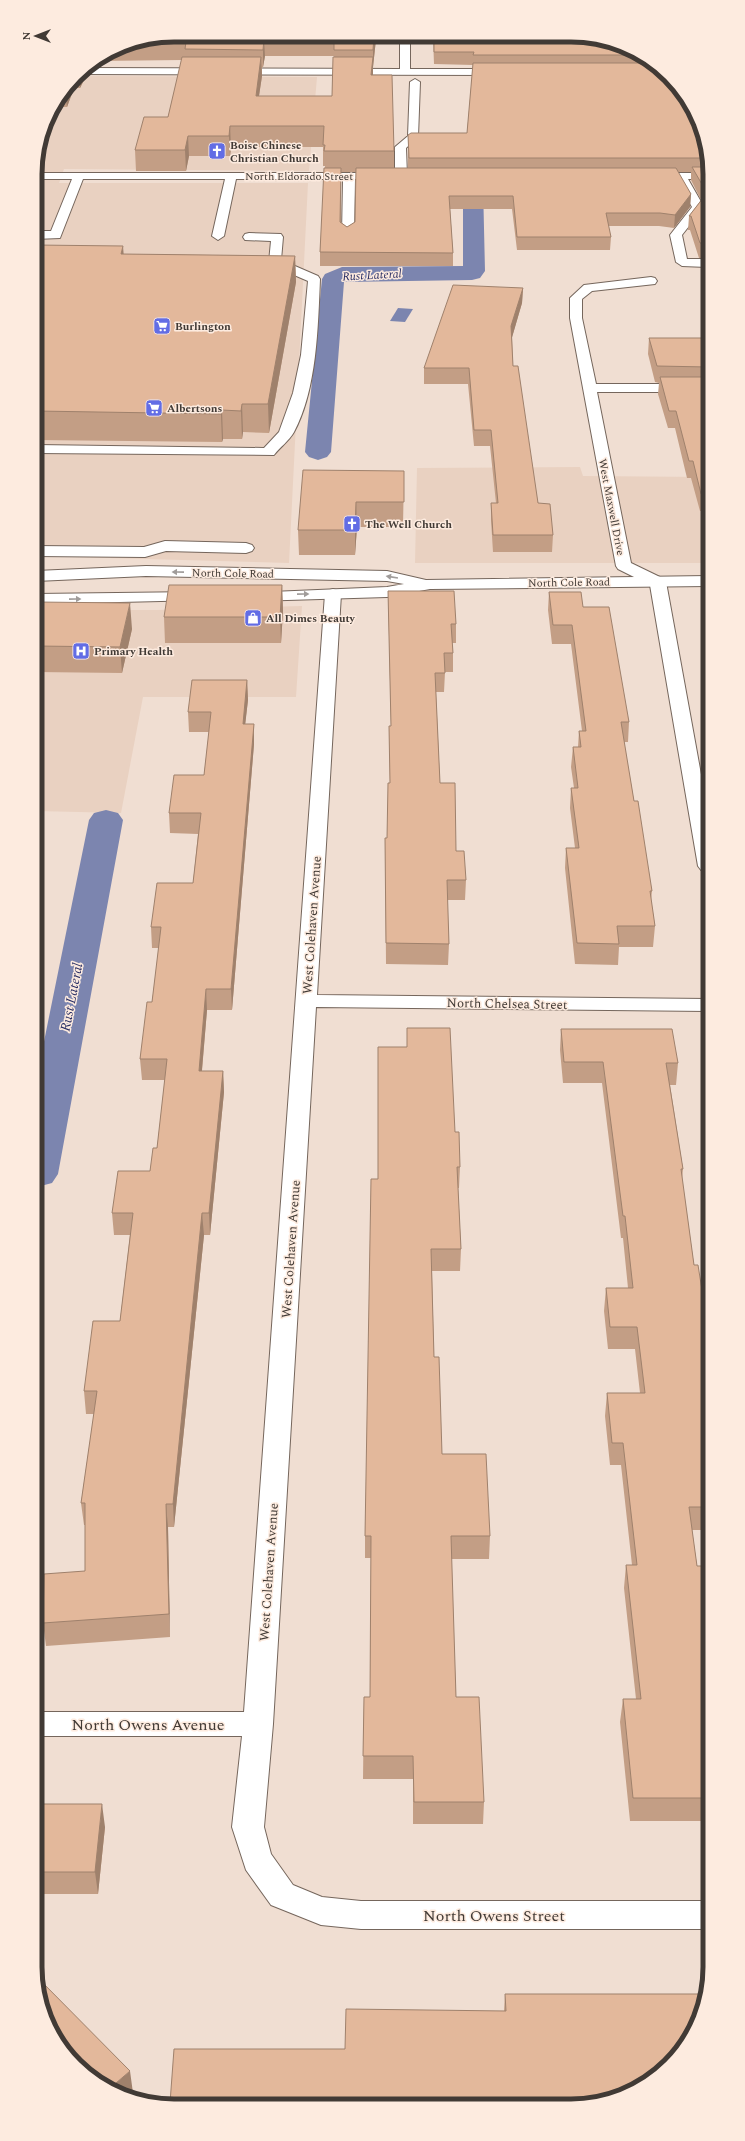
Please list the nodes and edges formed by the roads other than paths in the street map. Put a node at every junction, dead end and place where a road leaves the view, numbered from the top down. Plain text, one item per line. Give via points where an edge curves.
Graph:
1 (405, 42) edge
2 (92, 71) edge
3 (405, 72) junction
4 (515, 72) edge
5 (415, 82) dead end
6 (42, 176) edge
7 (79, 176) junction
8 (231, 176) junction
9 (349, 176) junction
10 (640, 176) edge
11 (680, 176) junction
12 (703, 176) edge
13 (42, 235) edge
14 (348, 235) edge
15 (218, 236) dead end
16 (249, 237) dead end
17 (703, 263) edge
18 (651, 281) dead end
19 (590, 388) junction
20 (700, 388) edge
21 (42, 449) edge
22 (42, 551) edge
23 (228, 572) junction
24 (42, 576) edge
25 (703, 581) edge
26 (658, 582) junction
27 (430, 584) junction
28 (333, 594) junction
29 (212, 596) edge
30 (233, 596) edge
31 (42, 599) edge
32 (703, 838) edge
33 (306, 1001) junction
34 (703, 1005) edge
35 (42, 1724) edge
36 (258, 1724) junction
37 (282, 1895) joint
38 (703, 1915) edge

1 - 3 street
2 - 3 street
3 - 4 street
5 - 9 street, North Eldorado Street via 413,138 400,148 405,176
6 - 7 street, North Eldorado Street
7 - 8 street, North Eldorado Street
7 - 13 street via 56,235
8 - 9 street, North Eldorado Street
8 - 15 street
9 - 14 street
10 - 11 street
11 - 12 street
11 - 17 street via 698,207 676,235 682,262
16 - 21 street via 277,237 275,262 314,278 310,342 298,400 288,432 269,452
18 - 19 street, West Maxwell Drive via 588,288 576,298 576,318
19 - 20 street
19 - 26 street, West Maxwell Drive via 624,566
22 - 23 street via 145,552 165,546 239,547
23 -> 24 street, North Cole Road via 146,571
27 -> 23 street, North Cole Road via 387,576
25 - 26 street, North Cole Road
26 - 27 street, North Cole Road
26 - 32 street
27 - 28 street, North Cole Road via 387,592
30 -> 28 street, North Cole Road
28 - 33 street, West Colehaven Avenue
31 -> 29 street, North Cole Road
33 - 34 street, North Chelsea Street
33 - 36 street, West Colehaven Avenue
35 - 36 street, North Owens Avenue
36 - 37 street, West Colehaven Avenue via 248,1827 257,1860
37 - 38 street, North Owens Street via 321,1911 361,1915

